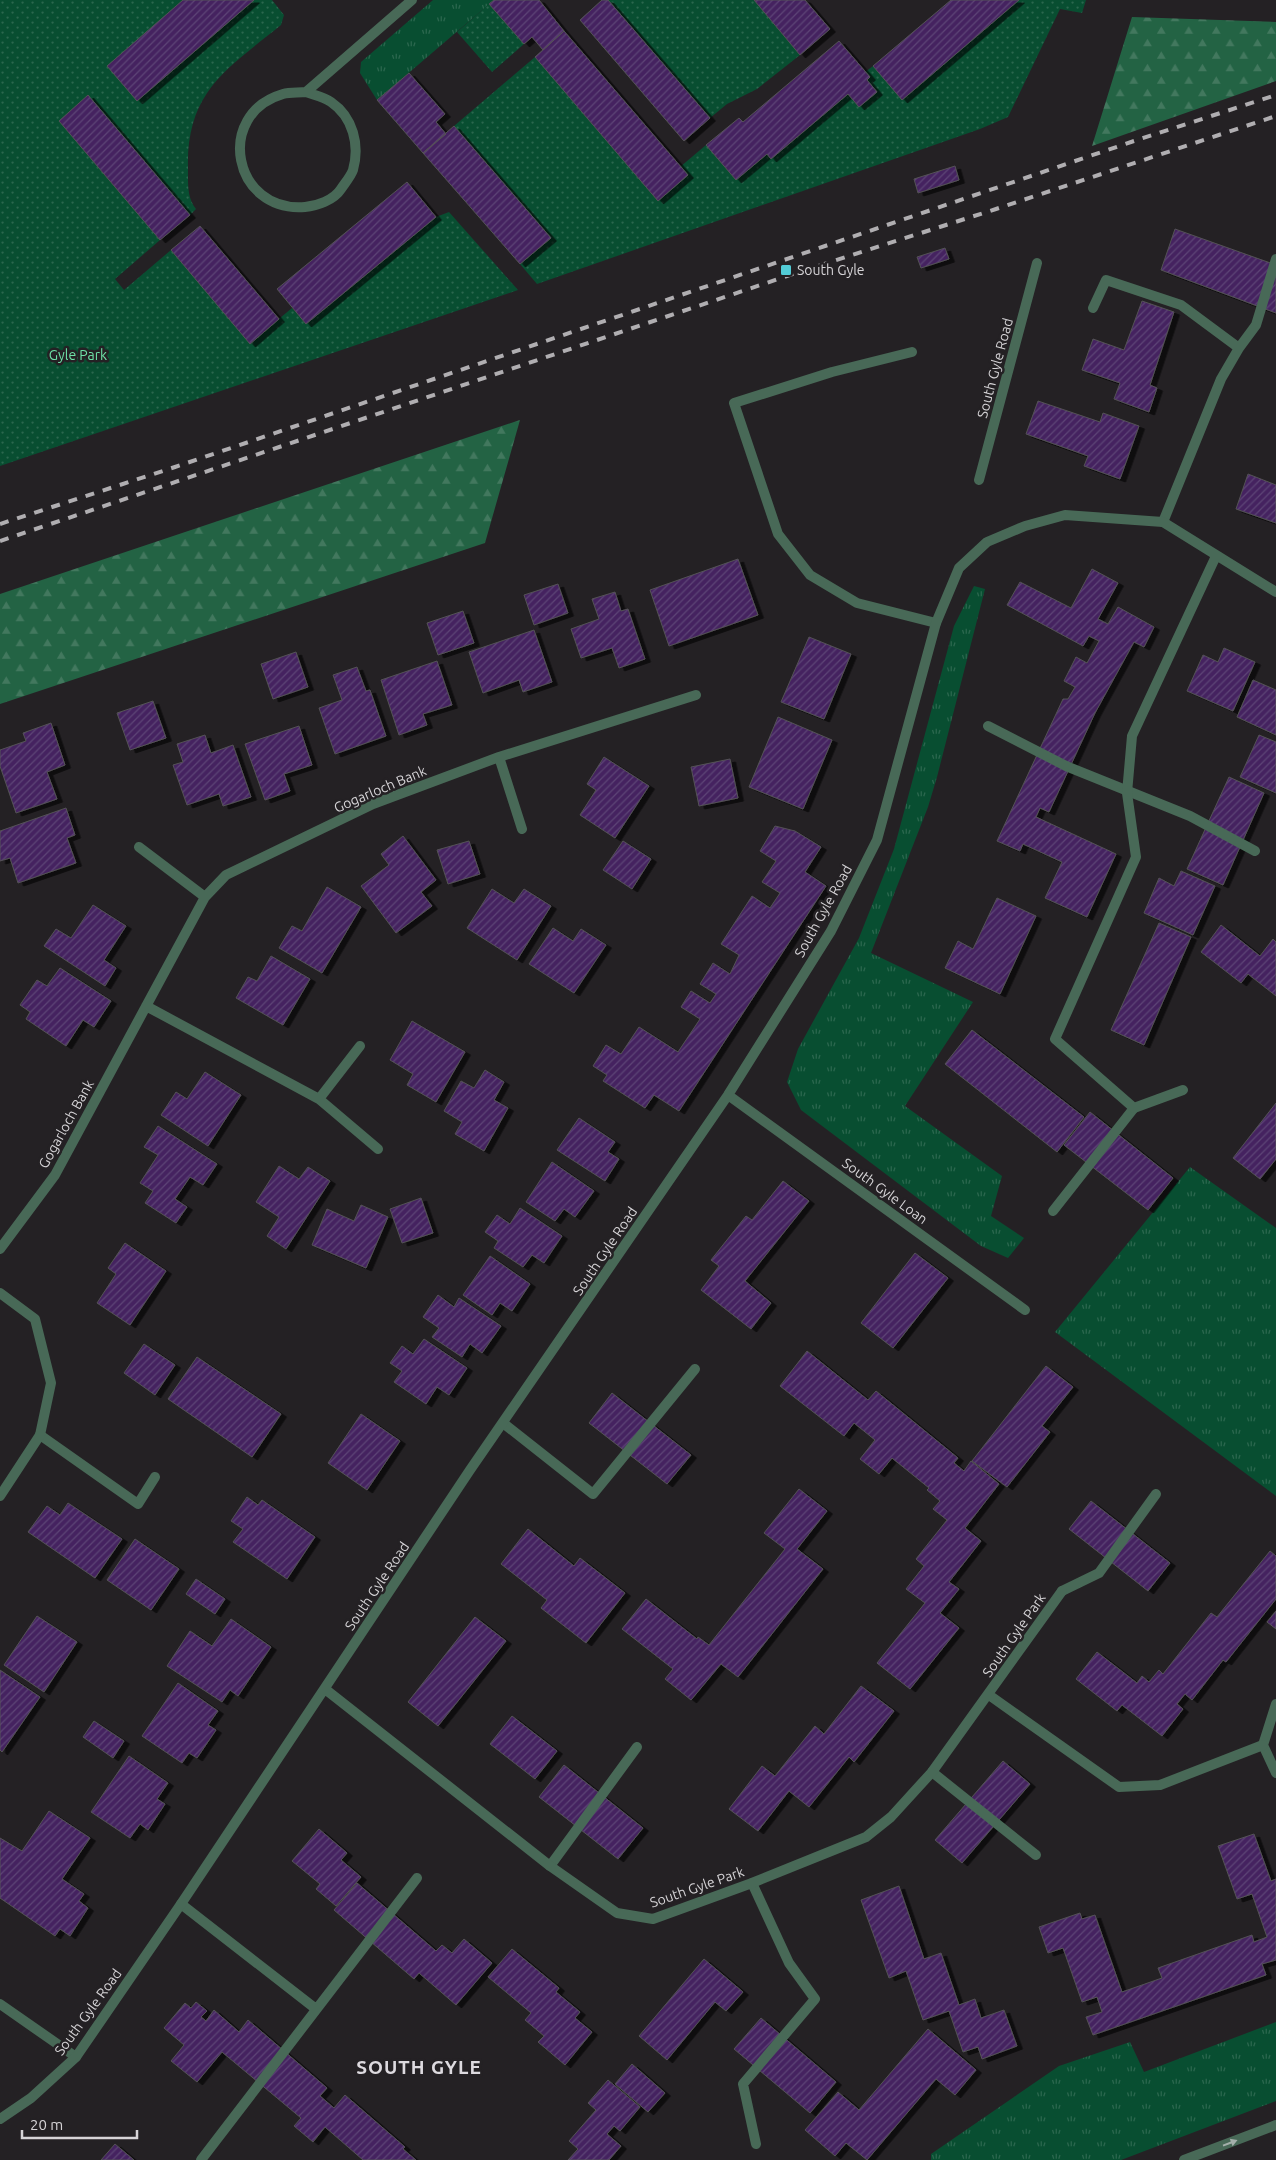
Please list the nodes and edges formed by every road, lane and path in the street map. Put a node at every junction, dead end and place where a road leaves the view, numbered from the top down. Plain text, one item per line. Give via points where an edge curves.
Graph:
1 (412, 0) edge
2 (306, 92) junction
3 (1276, 259) edge
4 (1037, 263) dead end
5 (1094, 308) dead end
6 (1239, 348) junction
7 (912, 352) dead end
8 (979, 480) dead end
9 (1163, 522) junction
10 (1216, 556) junction
11 (1276, 592) edge
12 (936, 623) junction
13 (696, 695) dead end
14 (988, 726) dead end
15 (499, 757) junction
16 (1127, 793) junction
17 (522, 829) dead end
18 (139, 847) dead end
19 (1255, 851) dead end
20 (205, 897) junction
21 (146, 1006) junction
22 (360, 1046) dead end
23 (1183, 1090) dead end
24 (728, 1094) junction
25 (320, 1099) junction
26 (1134, 1108) junction
27 (378, 1149) dead end
28 (1053, 1211) dead end
29 (0, 1249) edge
30 (0, 1294) edge
31 (1025, 1310) dead end
32 (695, 1369) dead end
33 (503, 1423) junction
34 (40, 1435) junction
35 (155, 1477) dead end
36 (1156, 1494) dead end
37 (0, 1496) edge
38 (324, 1689) junction
39 (989, 1695) junction
40 (1276, 1704) edge
41 (1263, 1745) junction
42 (637, 1746) dead end
43 (932, 1772) junction
44 (1276, 1773) edge
45 (1036, 1855) dead end
46 (550, 1866) junction
47 (417, 1878) dead end
48 (752, 1883) junction
49 (181, 1904) junction
50 (0, 2004) edge
51 (316, 2009) junction
52 (76, 2057) junction
53 (0, 2119) edge
54 (1276, 2125) edge
55 (756, 2144) dead end
56 (201, 2160) edge
57 (1184, 2160) edge

1 - 2 street
2 - 2 street via 330,101 349,120 356,145 353,172 338,193 315,207 289,209 264,199 247,180 240,159 240,138 249,118 264,102 284,93
3 - 6 street via 1256,325
4 - 8 street, South Gyle Road
5 - 6 street via 1106,280 1181,305
6 - 9 street via 1220,379
7 - 12 street via 832,372 734,403 778,534 810,574 857,603
9 - 10 street
9 - 12 street, South Gyle Road via 1065,515 1025,526 987,542 959,568
10 - 11 street
10 - 16 street via 1132,736
12 - 24 street, South Gyle Road via 877,840 831,931
13 - 15 street, Gogarloch Bank
14 - 16 street
15 - 17 street
15 - 20 street, Gogarloch Bank via 373,804 226,875
16 - 19 street via 1190,816
16 - 26 street via 1136,857 1055,1039
18 - 20 street
20 - 21 street, Gogarloch Bank
21 - 25 street
21 - 29 street, Gogarloch Bank via 55,1175
22 - 25 street
23 - 26 street
24 - 31 street, South Gyle Loan
24 - 33 street, South Gyle Road
25 - 27 street
26 - 28 street
30 - 34 street via 35,1319 52,1383
32 - 33 street via 593,1494
33 - 38 street, South Gyle Road
34 - 35 street via 138,1504
34 - 37 street
36 - 39 street, South Gyle Park via 1099,1573 1062,1591
38 - 46 street, South Gyle Park
38 - 49 street, South Gyle Road
39 - 41 street, South Gyle Park via 1119,1787 1160,1786
39 - 43 street, South Gyle Park
40 - 41 street
41 - 44 street
42 - 46 street
43 - 45 street
43 - 48 street, South Gyle Park via 890,1817 866,1837
46 - 48 street, South Gyle Park via 617,1913 653,1919
47 - 51 street
48 - 55 street via 789,1963 815,1999 743,2084
49 - 51 street
49 - 52 street, South Gyle Road
50 - 52 street
51 - 56 street
52 - 53 street, South Gyle Road via 31,2098
57 -> 54 street

